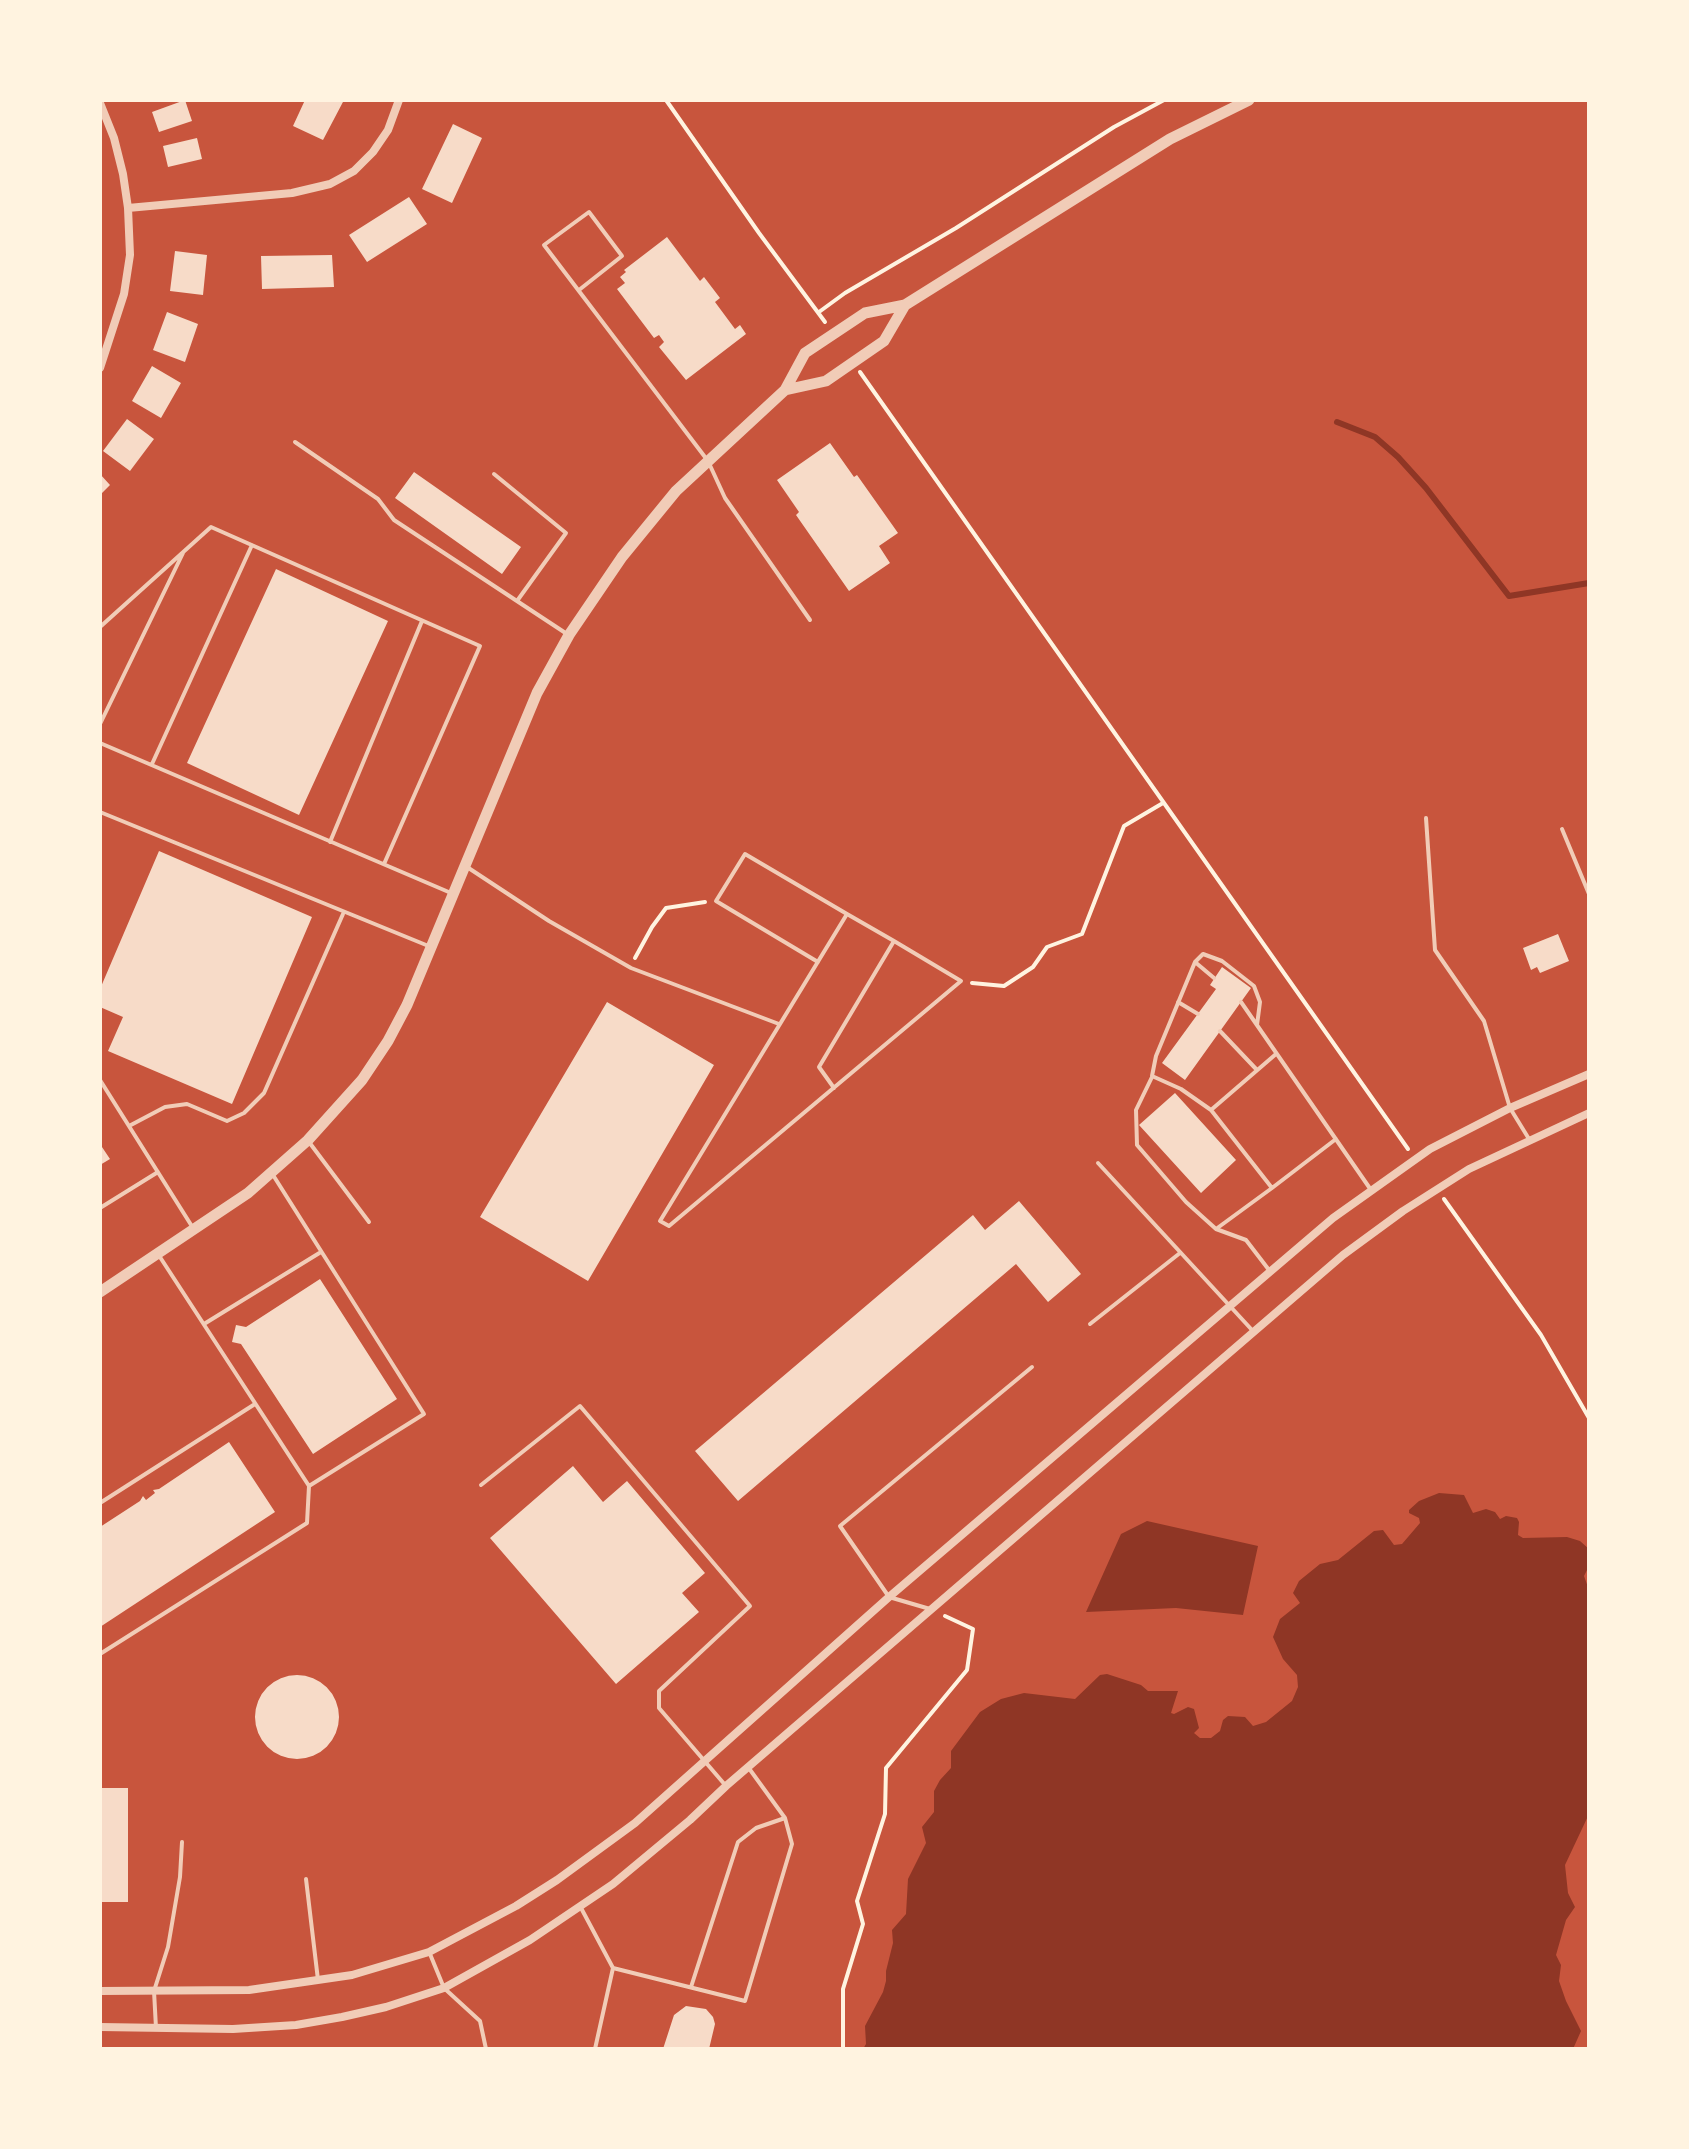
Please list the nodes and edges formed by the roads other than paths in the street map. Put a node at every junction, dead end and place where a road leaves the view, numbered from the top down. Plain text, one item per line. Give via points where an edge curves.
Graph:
1 (399, 100) edge
2 (1249, 100) edge
3 (100, 103) edge
4 (128, 208) junction
5 (579, 290) junction
6 (905, 305) junction
7 (100, 368) edge
8 (785, 390) junction
9 (295, 442) dead end
10 (708, 461) junction
11 (494, 474) dead end
12 (252, 545) junction
13 (184, 551) junction
14 (517, 601) junction
15 (810, 620) dead end
16 (422, 621) junction
17 (100, 627) edge
18 (569, 635) junction
19 (100, 724) edge
20 (100, 743) edge
21 (152, 764) junction
22 (100, 812) edge
23 (1426, 818) dead end
24 (1562, 829) dead end
25 (330, 842) junction
26 (384, 864) junction
27 (465, 866) junction
28 (453, 894) junction
29 (1589, 894) edge
30 (344, 913) junction
31 (847, 914) junction
32 (894, 941) junction
33 (431, 947) junction
34 (818, 962) junction
35 (1195, 962) junction
36 (1214, 978) dead end
37 (1178, 1002) junction
38 (1241, 1002) dead end
39 (1198, 1014) dead end
40 (780, 1025) junction
41 (1257, 1025) junction
42 (1220, 1031) dead end
43 (1276, 1054) junction
44 (1257, 1070) junction
45 (1589, 1074) edge
46 (1152, 1076) junction
47 (100, 1080) edge
48 (834, 1088) junction
49 (1510, 1108) junction
50 (1211, 1110) junction
51 (1589, 1113) edge
52 (129, 1126) junction
53 (1336, 1139) junction
54 (1529, 1139) junction
55 (308, 1140) junction
56 (1098, 1163) dead end
57 (158, 1172) junction
58 (272, 1173) junction
59 (1272, 1188) junction
60 (1371, 1190) junction
61 (100, 1208) edge
62 (369, 1222) dead end
63 (1216, 1229) junction
64 (194, 1230) junction
65 (322, 1252) junction
66 (158, 1253) junction
67 (1180, 1253) junction
68 (1270, 1270) junction
69 (100, 1292) edge
70 (1230, 1306) junction
71 (204, 1324) junction
72 (1090, 1324) dead end
73 (1254, 1332) junction
74 (1032, 1367) dead end
75 (255, 1404) junction
76 (481, 1485) dead end
77 (309, 1486) junction
78 (100, 1503) edge
79 (889, 1597) junction
80 (932, 1609) junction
81 (100, 1654) edge
82 (703, 1761) junction
83 (748, 1767) junction
84 (726, 1786) junction
85 (785, 1818) junction
86 (182, 1842) dead end
87 (306, 1879) dead end
88 (580, 1906) junction
89 (429, 1952) junction
90 (613, 1968) junction
91 (318, 1982) junction
92 (691, 1987) junction
93 (444, 1988) junction
94 (100, 1991) edge
95 (154, 1991) junction
96 (100, 2027) edge
97 (156, 2028) junction
98 (486, 2049) edge
99 (595, 2049) edge

1 - 4 street via 373,152 330,184 305,191
2 - 6 street via 1170,139
3 - 4 street via 114,138
4 - 7 street via 130,255 124,294
5 - 5 lane via 622,256 589,212 544,245
5 - 10 lane
6 - 8 street via 884,341 826,381
6 - 8 street via 865,313 805,353
8 - 10 street
9 - 14 lane via 378,499 394,520
10 - 15 lane via 725,498
10 - 18 street via 622,557
11 - 14 lane via 566,533
12 - 13 lane via 211,527
12 - 16 lane
12 - 21 lane
13 - 17 lane
13 - 19 lane
14 - 18 lane
16 - 25 lane
16 - 26 lane via 480,646
18 - 27 street via 537,693
20 - 21 lane
21 - 25 lane
22 - 30 lane
23 - 49 lane via 1435,950 1484,1021
24 - 29 lane
25 - 26 lane
26 - 28 lane
27 - 28 street
27 - 40 lane via 631,968
28 - 33 street
30 - 33 lane
30 - 52 lane via 264,1093 244,1113 227,1121 187,1104 165,1107
31 - 32 lane
31 - 34 lane
31 - 34 lane via 745,854 716,901
32 - 48 lane via 819,1067
32 - 48 lane via 961,981
33 - 55 street via 388,1041 362,1080
34 - 40 lane
35 - 36 lane
35 - 37 lane
35 - 41 lane via 1203,954 1222,961 1254,986 1260,1002
37 - 39 lane
37 - 46 lane
38 - 41 lane
40 - 48 lane via 660,1221 669,1226
41 - 43 lane
42 - 44 lane
43 - 44 lane
43 - 53 lane
44 - 50 lane
45 - 49 street
46 - 50 lane
46 - 63 lane via 1136,1110 1137,1145
47 - 52 lane
49 - 54 lane
49 - 60 street via 1415,1159
50 - 59 lane
51 - 54 street
52 - 57 lane
53 - 59 lane
53 - 60 lane
54 - 73 street via 1437,1189 1343,1255
55 - 58 street
55 - 62 lane
56 - 67 lane
57 - 61 lane
57 - 64 lane
58 - 64 street
58 - 65 lane
59 - 63 lane
60 - 68 street
63 - 68 lane via 1246,1240
64 - 66 street
65 - 71 lane
65 - 77 lane via 424,1414
66 - 69 street
66 - 71 lane
67 - 70 lane
67 - 72 lane
68 - 70 street
70 - 73 lane
70 - 79 street
71 - 75 lane
73 - 80 street
74 - 79 lane via 840,1526
75 - 77 lane
75 - 78 lane
76 - 82 lane via 580,1406 750,1606 659,1691 659,1708
77 - 81 lane via 307,1523
79 - 80 lane
79 - 82 street
80 - 83 street
82 - 84 lane
82 - 89 street via 635,1823 557,1880
83 - 84 street
83 - 85 lane
84 - 88 street
85 - 92 lane via 756,1828 738,1842
85 - 92 lane via 792,1844 745,2001
86 - 95 lane via 168,1947
87 - 91 lane
88 - 90 lane
88 - 93 street
89 - 91 street
89 - 93 lane
90 - 92 lane
90 - 99 lane
91 - 95 street via 249,1990
93 - 97 street via 386,2007 296,2025
93 - 98 lane via 480,2021
94 - 95 street
95 - 97 lane
96 - 97 street

